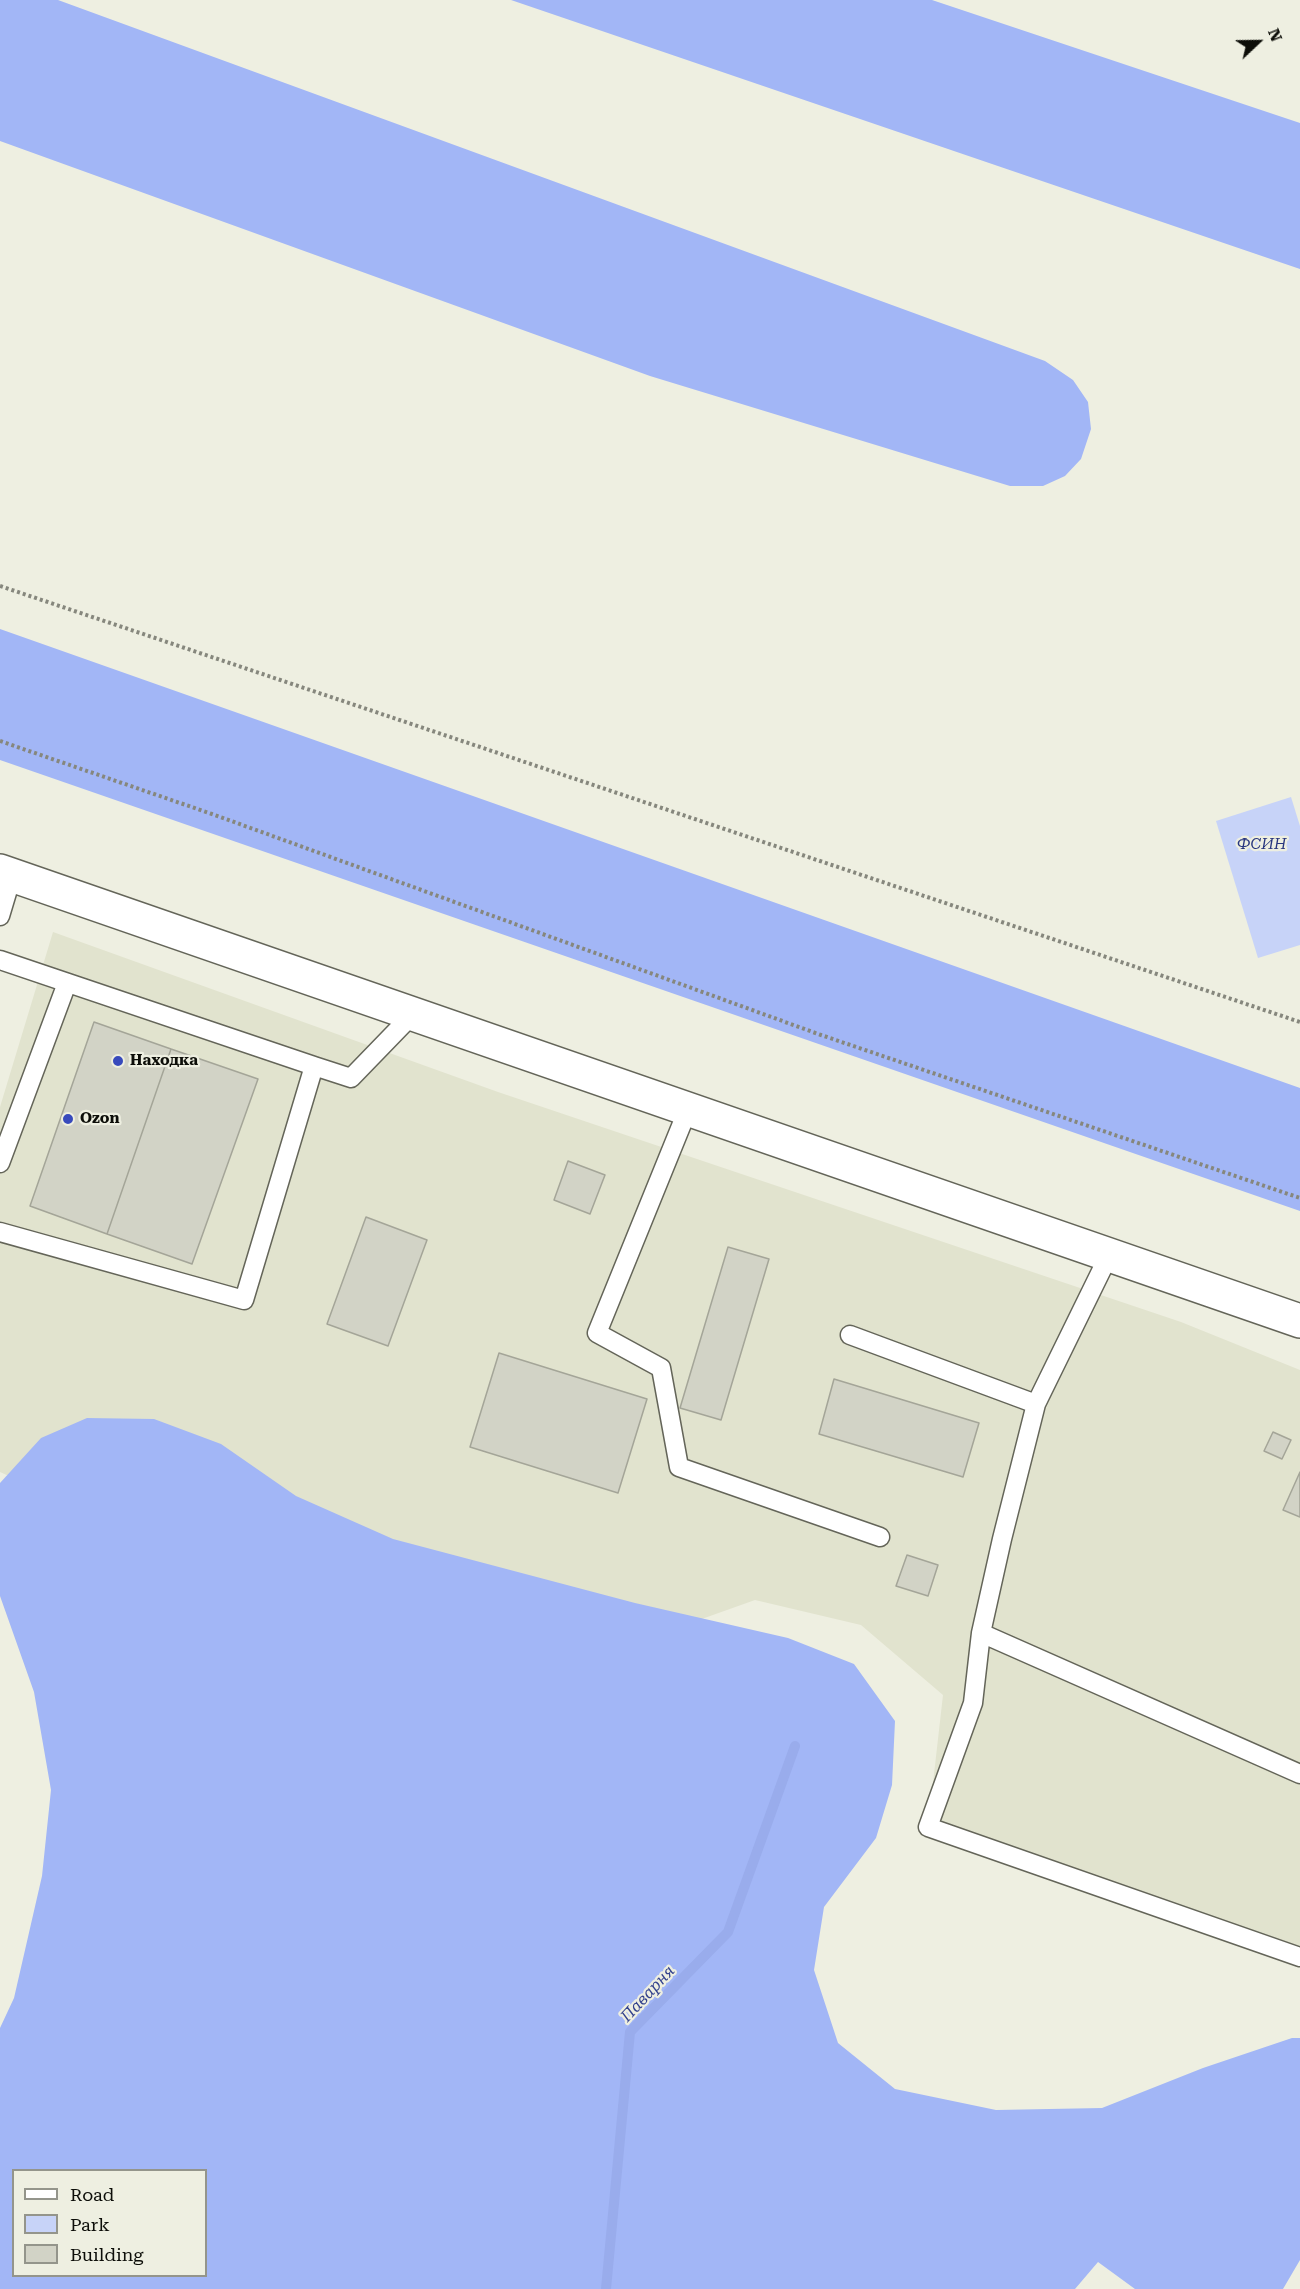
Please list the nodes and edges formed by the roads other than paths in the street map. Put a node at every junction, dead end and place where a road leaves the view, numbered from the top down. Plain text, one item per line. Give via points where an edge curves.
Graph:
1 (6, 874) edge
2 (0, 916) edge
3 (0, 960) edge
4 (67, 983) junction
5 (413, 1014) junction
6 (314, 1066) junction
7 (688, 1109) junction
8 (0, 1163) edge
9 (0, 1232) edge
10 (1109, 1255) junction
11 (1300, 1321) edge
12 (850, 1335) dead end
13 (1036, 1404) junction
14 (880, 1537) dead end
15 (981, 1633) junction
16 (1300, 1774) edge
17 (1300, 1957) edge

1 - 2 lane
1 - 5 street
3 - 4 lane
4 - 6 lane
4 - 8 lane
5 - 6 lane via 351,1078
5 - 7 street
6 - 9 lane via 244,1300
7 - 10 street
7 - 14 lane via 597,1334 661,1368 679,1467
10 - 11 street
10 - 13 lane
12 - 13 lane
13 - 15 lane
15 - 16 lane
15 - 17 lane via 972,1703 928,1827

